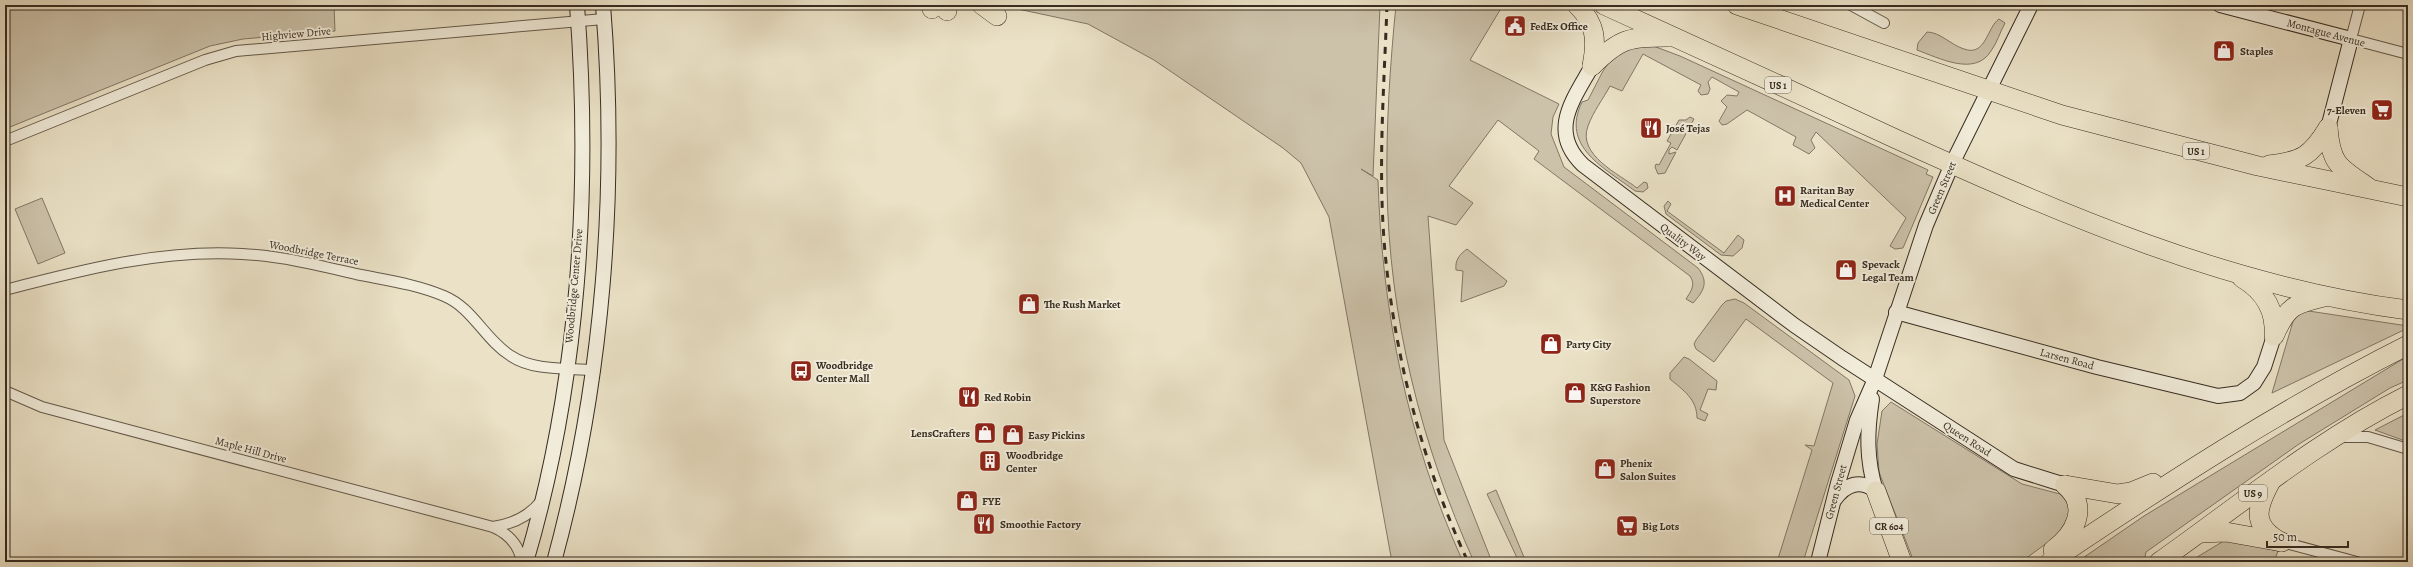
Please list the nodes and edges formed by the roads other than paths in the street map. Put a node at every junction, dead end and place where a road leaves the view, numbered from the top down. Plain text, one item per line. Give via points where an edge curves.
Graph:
1 (577, 5) edge
2 (982, 5) edge
3 (1577, 5) edge
4 (1604, 5) edge
5 (1737, 5) edge
6 (1851, 5) edge
7 (2031, 5) edge
8 (2220, 5) edge
9 (2360, 5) edge
10 (604, 12) edge
11 (997, 16) dead end
12 (578, 22) junction
13 (1884, 23) dead end
14 (1673, 37) junction
15 (2351, 39) junction
16 (2408, 54) edge
17 (1592, 66) junction
18 (1988, 91) junction
19 (2328, 128) junction
20 (5, 141) edge
21 (1952, 164) junction
22 (2258, 166) junction
23 (2374, 191) junction
24 (2408, 197) edge
25 (2230, 271) junction
26 (5, 290) edge
27 (2329, 296) junction
28 (2408, 310) edge
29 (1896, 312) junction
30 (2274, 336) junction
31 (2408, 345) edge
32 (566, 368) junction
33 (593, 370) junction
34 (1876, 380) junction
35 (5, 390) edge
36 (2408, 395) edge
37 (2327, 441) junction
38 (2408, 449) edge
39 (2196, 465) junction
40 (2272, 478) junction
41 (2065, 485) junction
42 (1876, 491) junction
43 (543, 499) junction
44 (1833, 503) junction
45 (2103, 526) junction
46 (493, 527) junction
47 (2200, 533) junction
48 (2282, 542) junction
49 (522, 562) edge
50 (526, 562) edge
51 (554, 562) edge
52 (1818, 562) edge
53 (1902, 562) edge
54 (2037, 562) edge
55 (2050, 562) edge
56 (2068, 562) edge
57 (2159, 562) edge
58 (2357, 562) edge

1 - 12 street, Woodbridge Center Drive
2 - 11 highway
3 - 17 highway via 1590,19 1595,30
4 - 14 highway, US 1
5 - 18 highway, US 1
6 - 13 street
7 - 18 street, Green Street / CR 604
8 - 15 street, Montague Avenue
9 - 15 street
10 - 12 street, Highview Drive
10 - 33 street via 609,108 608,184 603,278
12 - 20 street, Highview Drive via 229,53 204,60
12 - 32 street, Woodbridge Center Drive via 582,122 581,207 577,274
14 - 17 highway via 1634,38 1621,42 1609,49
14 - 21 highway, US 1
15 - 16 street, Montague Avenue
15 - 19 street
17 - 34 street, Quality Way via 1571,104 1565,124 1568,144 1578,161 1798,328
18 - 21 street, Green Street / CR 604
18 - 22 highway, US 1 via 2101,125
19 - 22 highway via 2316,148 2303,158
19 - 23 highway via 2331,152 2336,162
21 - 25 highway, US 1 via 2064,213
21 - 29 street, Green Street / CR 604 via 1924,231
22 - 23 highway, US 1
23 - 24 highway, US 1
25 - 27 highway, US 1
25 - 30 highway via 2248,281 2266,298 2273,316
26 - 32 street, Woodbridge Terrace via 86,270 154,258 221,253 275,257 406,284 442,295 465,309 497,345 512,357 535,365
27 - 28 highway, US 1
27 - 30 highway via 2292,307 2283,316
29 - 30 street, Larsen Road via 2193,392 2218,396 2240,393 2250,387 2259,376
29 - 34 street, Green Street / CR 604
31 - 39 highway
32 - 33 street, Woodbridge Terrace
32 - 43 street, Woodbridge Center Drive
33 - 51 street via 583,433
34 - 41 street, Queen Road via 2014,468 2028,475
34 - 42 street, Green Street / CR 604 via 1867,443
34 - 44 street, Green Street / CR 604 via 1857,420
35 - 46 street, Maple Hill Drive via 42,407
36 - 37 highway, US 9
37 - 38 street via 2360,436
37 - 40 highway, US 9
39 - 41 highway via 2125,494
39 - 45 highway
40 - 47 highway, US 9
40 - 48 highway via 2262,497 2259,517 2265,532
41 - 54 highway via 2077,500 2076,523 2065,539
42 - 44 street via 1867,484 1853,484 1842,490
42 - 53 highway, CR 604
43 - 46 street via 522,518
43 - 50 street, Woodbridge Center Drive
44 - 52 street, Green Street / CR 604
45 - 55 highway
45 - 56 highway
46 - 49 street, Maple Hill Drive via 512,539 519,550
47 - 48 highway via 2226,532
47 - 57 highway, US 9
48 - 58 street

